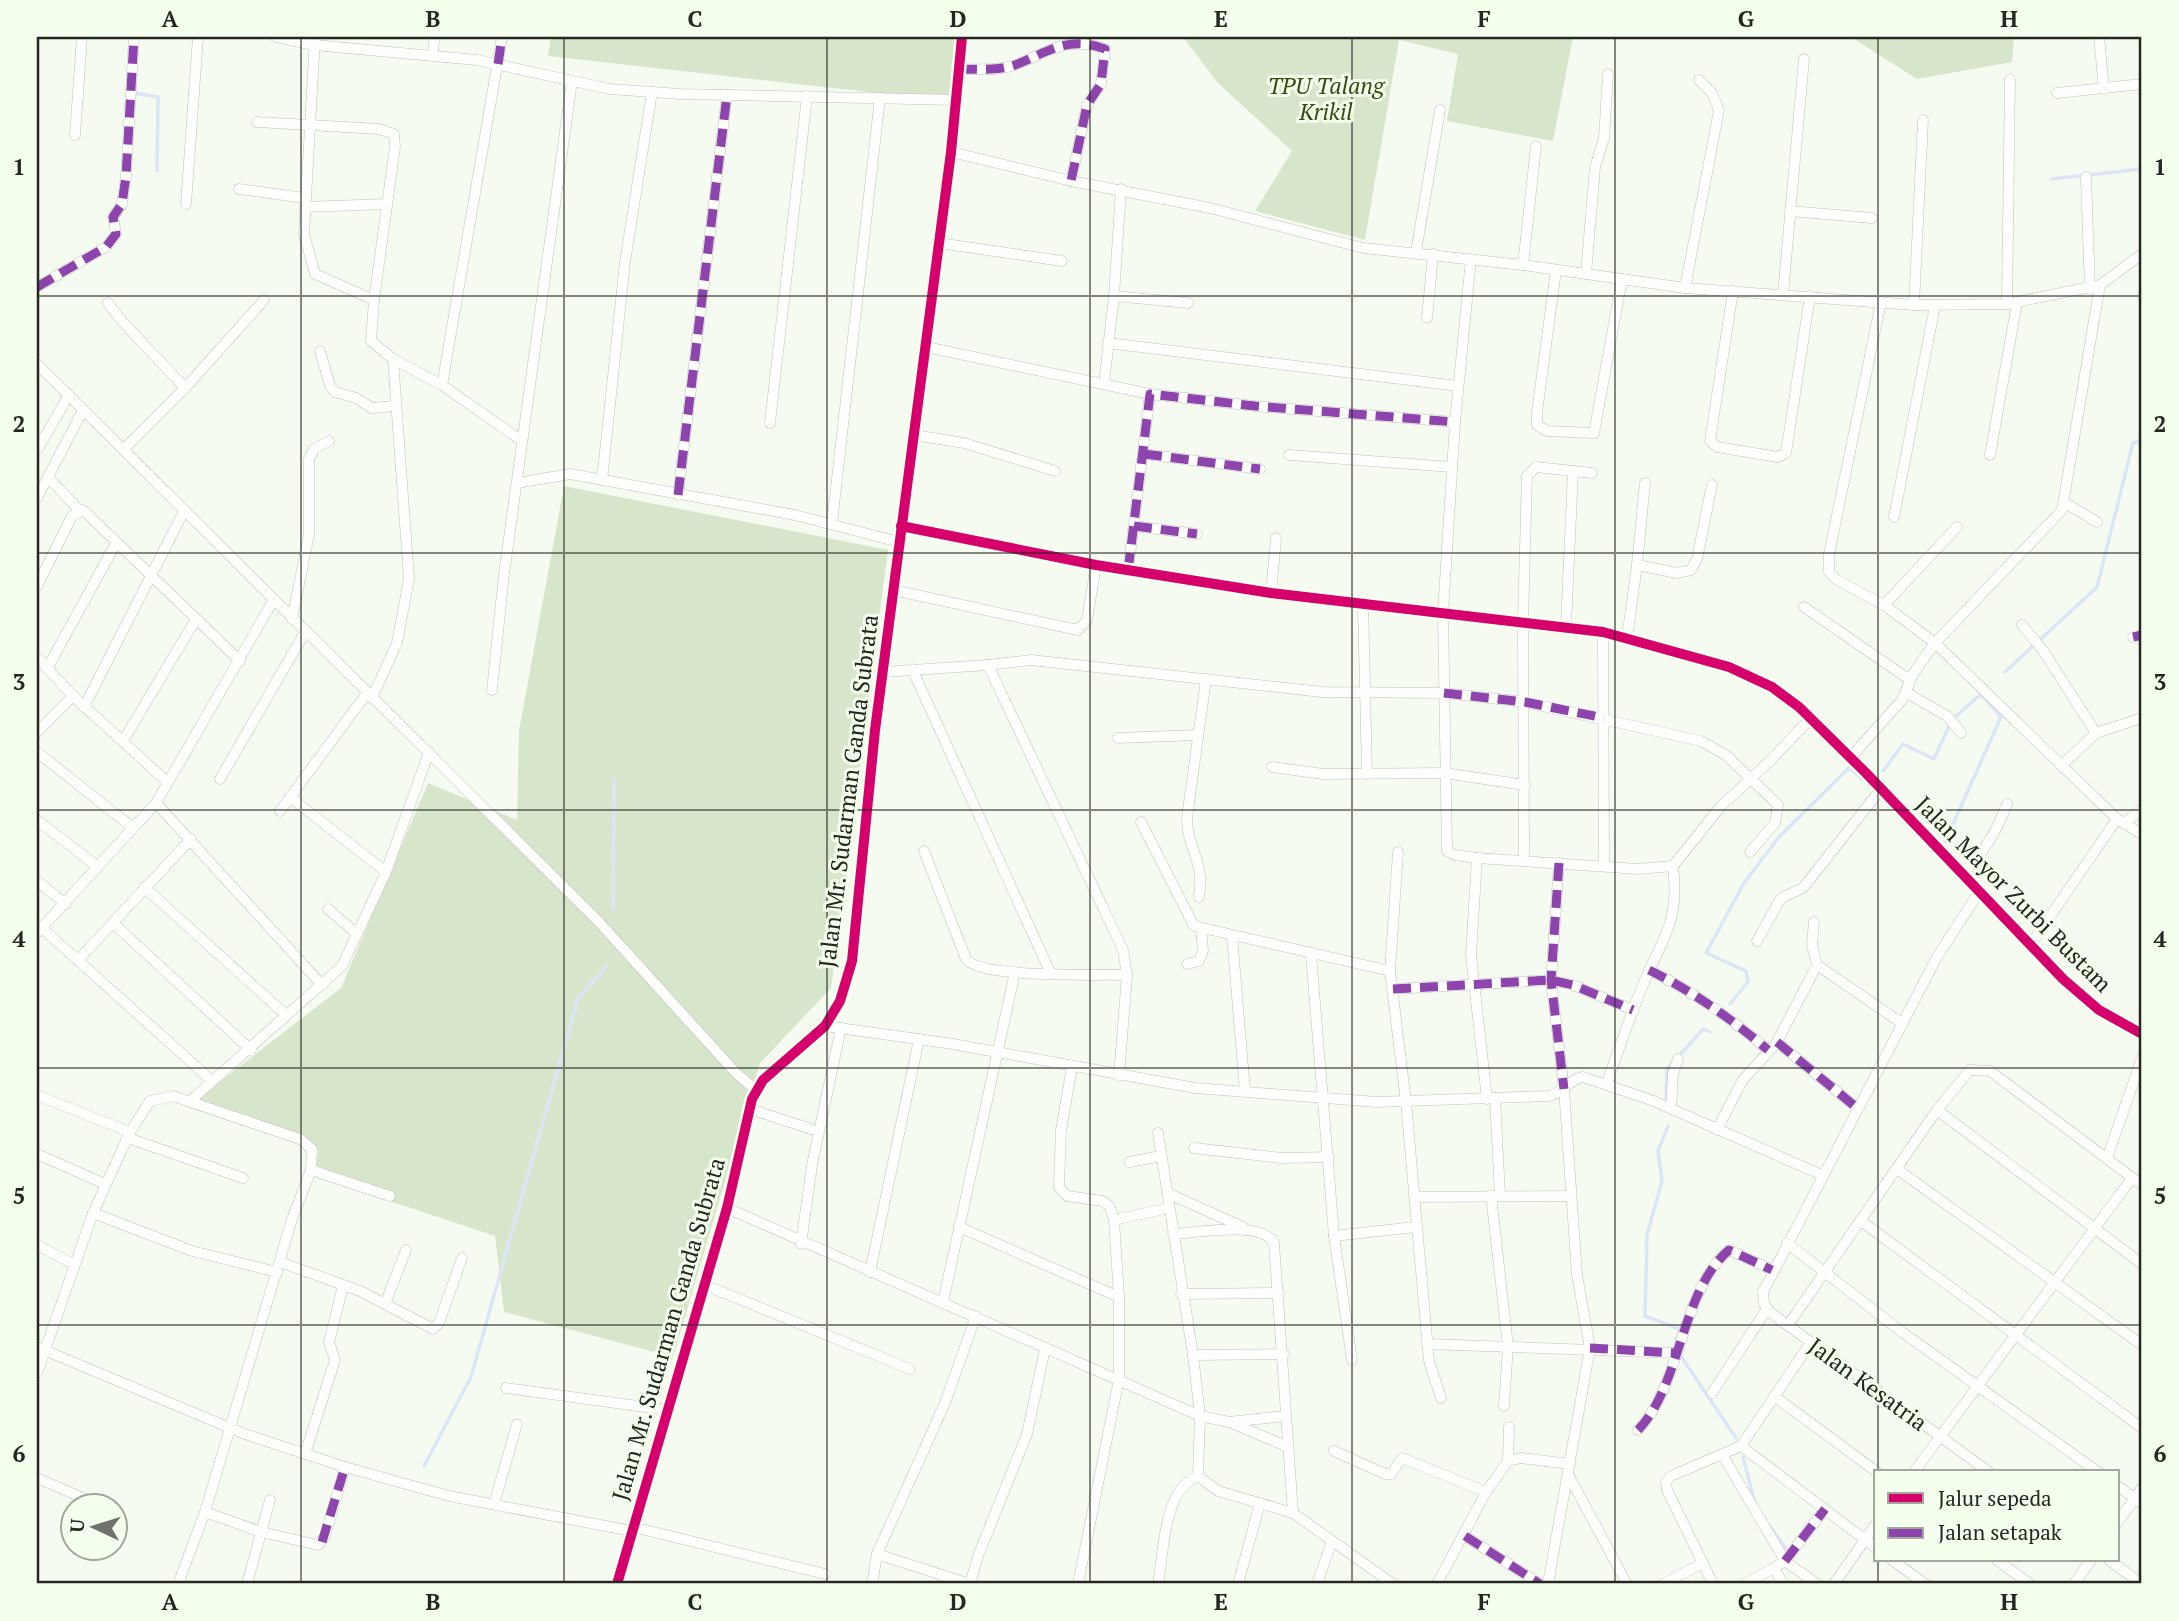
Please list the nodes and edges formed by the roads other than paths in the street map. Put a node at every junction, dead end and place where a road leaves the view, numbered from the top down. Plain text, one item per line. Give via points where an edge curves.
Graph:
1 (82, 37) edge
2 (134, 37) edge
3 (198, 37) edge
4 (276, 37) edge
5 (435, 37) edge
6 (502, 37) edge
7 (962, 37) edge
8 (2099, 37) edge
9 (315, 41) edge
10 (433, 55) junction
11 (1804, 59) dead end
12 (498, 64) junction
13 (959, 69) junction
14 (1608, 74) dead end
15 (2010, 79) dead end
16 (1699, 80) dead end
17 (572, 81) junction
18 (2142, 84) edge
19 (2104, 89) junction
20 (652, 92) junction
21 (2057, 93) dead end
22 (727, 95) junction
23 (807, 96) junction
24 (880, 98) junction
25 (957, 100) junction
26 (1440, 110) dead end
27 (1923, 120) dead end
28 (257, 122) dead end
29 (309, 123) junction
30 (75, 135) dead end
31 (1536, 146) dead end
32 (951, 152) junction
33 (2086, 177) dead end
34 (1071, 181) junction
35 (239, 189) dead end
36 (1121, 189) junction
37 (305, 203) junction
38 (186, 204) dead end
39 (387, 204) junction
40 (1790, 212) junction
41 (1872, 218) dead end
42 (939, 243) junction
43 (1416, 252) junction
44 (1433, 254) junction
45 (2142, 254) edge
46 (1471, 259) junction
47 (1062, 261) dead end
48 (1523, 265) junction
49 (1556, 270) junction
50 (1586, 274) junction
51 (1622, 279) junction
52 (37, 287) edge
53 (2095, 287) junction
54 (1685, 288) junction
55 (1733, 291) junction
56 (1783, 294) junction
57 (1114, 296) junction
58 (1810, 296) junction
59 (264, 300) dead end
60 (374, 300) junction
61 (1881, 302) junction
62 (108, 303) dead end
63 (1188, 303) dead end
64 (2012, 303) junction
65 (1914, 305) junction
66 (1935, 306) junction
67 (1427, 318) dead end
68 (1108, 343) junction
69 (926, 347) junction
70 (320, 351) dead end
71 (393, 359) junction
72 (37, 364) edge
73 (1104, 384) junction
74 (442, 385) junction
75 (1458, 386) junction
76 (185, 388) junction
77 (1150, 394) junction
78 (69, 396) junction
79 (394, 406) junction
80 (83, 410) junction
81 (1455, 422) junction
82 (770, 423) dead end
83 (914, 435) junction
84 (330, 441) dead end
85 (522, 441) junction
86 (124, 449) junction
87 (37, 450) edge
88 (1144, 454) junction
89 (1289, 454) dead end
90 (1990, 456) dead end
91 (1452, 467) junction
92 (1260, 469) dead end
93 (1055, 471) dead end
94 (1573, 471) junction
95 (1592, 473) dead end
96 (48, 477) junction
97 (602, 480) junction
98 (517, 483) junction
99 (1645, 483) dead end
100 (1712, 485) dead end
101 (678, 495) junction
102 (37, 498) edge
103 (2065, 503) junction
104 (79, 510) junction
105 (184, 511) junction
106 (1894, 517) dead end
107 (832, 523) junction
108 (2097, 523) dead end
109 (901, 526) junction
110 (1134, 526) junction
111 (1957, 527) dead end
112 (1197, 534) dead end
113 (1276, 538) dead end
114 (899, 542) junction
115 (117, 543) junction
116 (1096, 565) junction
117 (1637, 565) junction
118 (1128, 570) junction
119 (154, 576) junction
120 (37, 586) edge
121 (893, 590) junction
122 (1271, 593) junction
123 (273, 601) junction
124 (1363, 601) junction
125 (1884, 605) junction
126 (1804, 607) dead end
127 (1443, 613) junction
128 (196, 619) junction
129 (292, 619) junction
130 (1522, 621) junction
131 (2022, 625) dead end
132 (1566, 626) junction
133 (305, 632) junction
134 (1603, 632) junction
135 (1627, 638) junction
136 (1935, 643) junction
137 (37, 659) edge
138 (240, 661) junction
139 (988, 665) junction
140 (47, 669) junction
141 (912, 669) junction
142 (882, 672) junction
143 (1206, 679) junction
144 (1910, 680) junction
145 (492, 690) dead end
146 (1364, 693) junction
147 (1444, 693) junction
148 (1907, 693) junction
149 (370, 695) junction
150 (74, 696) junction
151 (1525, 702) junction
152 (84, 706) junction
153 (1604, 718) junction
154 (2142, 718) edge
155 (1810, 719) junction
156 (37, 732) edge
157 (1961, 733) dead end
158 (2096, 733) junction
159 (1198, 735) junction
160 (1118, 738) dead end
161 (123, 741) junction
162 (37, 752) edge
163 (429, 752) junction
164 (1850, 758) junction
165 (2061, 766) junction
166 (1272, 767) dead end
167 (1444, 773) junction
168 (1367, 774) junction
169 (1752, 778) junction
170 (220, 779) dead end
171 (166, 781) junction
172 (1524, 785) junction
173 (1881, 789) junction
174 (290, 797) junction
175 (156, 803) junction
176 (2007, 804) dead end
177 (2142, 809) edge
178 (279, 811) dead end
179 (37, 820) edge
180 (2121, 821) junction
181 (1141, 822) dead end
182 (133, 828) junction
183 (2142, 834) edge
184 (191, 839) junction
185 (924, 851) dead end
186 (1398, 852) dead end
187 (1750, 852) dead end
188 (1477, 858) junction
189 (1524, 861) junction
190 (1559, 863) junction
191 (1604, 865) junction
192 (1673, 866) junction
193 (98, 867) junction
194 (386, 872) junction
195 (1961, 876) junction
196 (37, 881) edge
197 (144, 887) junction
198 (1979, 892) junction
199 (1199, 898) dead end
200 (66, 904) junction
201 (328, 909) dead end
202 (1814, 922) dead end
203 (113, 923) junction
204 (1201, 929) junction
205 (40, 931) edge
206 (357, 934) junction
207 (1232, 936) junction
208 (1757, 941) dead end
209 (2031, 944) junction
210 (1311, 954) junction
211 (79, 959) junction
212 (1187, 964) dead end
213 (1817, 965) junction
214 (1649, 970) junction
215 (1391, 971) junction
216 (1015, 972) junction
217 (1051, 974) junction
218 (1127, 975) junction
219 (1551, 980) junction
220 (1473, 984) junction
221 (322, 985) junction
222 (1393, 989) junction
223 (1633, 1010) junction
224 (286, 1015) junction
225 (1903, 1024) junction
226 (825, 1026) junction
227 (841, 1028) junction
228 (2142, 1034) edge
229 (919, 1039) junction
230 (1777, 1042) junction
231 (251, 1050) junction
232 (1768, 1051) junction
233 (999, 1053) junction
234 (2142, 1058) edge
235 (1678, 1059) dead end
236 (1072, 1067) junction
237 (1119, 1076) junction
238 (211, 1080) junction
239 (1607, 1083) junction
240 (1564, 1089) junction
241 (756, 1090) junction
242 (1245, 1091) junction
243 (37, 1095) edge
244 (1325, 1097) junction
245 (1491, 1098) junction
246 (190, 1101) junction
247 (1406, 1102) junction
248 (1857, 1108) junction
249 (750, 1109) junction
250 (1671, 1109) junction
251 (1937, 1110) junction
252 (811, 1129) dead end
253 (1717, 1130) junction
254 (1158, 1133) dead end
255 (129, 1135) junction
256 (1194, 1148) dead end
257 (37, 1154) edge
258 (1161, 1156) junction
259 (1329, 1157) junction
260 (2107, 1158) junction
261 (1129, 1162) dead end
262 (1897, 1169) junction
263 (311, 1170) junction
264 (1822, 1175) junction
265 (243, 1178) dead end
266 (2132, 1178) junction
267 (105, 1184) junction
268 (2142, 1185) edge
269 (1167, 1193) junction
270 (1495, 1195) junction
271 (390, 1196) dead end
272 (1572, 1196) junction
273 (1414, 1197) junction
274 (727, 1208) junction
275 (1169, 1208) junction
276 (93, 1213) junction
277 (1114, 1220) junction
278 (1861, 1221) junction
279 (959, 1227) junction
280 (1415, 1227) junction
281 (1246, 1229) junction
282 (2094, 1229) junction
283 (1173, 1234) junction
284 (1334, 1236) junction
285 (1787, 1243) junction
286 (801, 1244) junction
287 (37, 1245) edge
288 (406, 1250) dead end
289 (462, 1258) dead end
290 (73, 1264) junction
291 (2142, 1264) edge
292 (278, 1267) junction
293 (1772, 1270) junction
294 (870, 1272) junction
295 (1824, 1272) junction
296 (2057, 1281) junction
297 (705, 1285) junction
298 (343, 1286) junction
299 (1279, 1293) junction
300 (1181, 1294) junction
301 (1119, 1297) junction
302 (943, 1302) junction
303 (385, 1304) junction
304 (1767, 1309) junction
305 (976, 1317) junction
306 (1788, 1325) junction
307 (2014, 1334) junction
308 (1811, 1342) junction
309 (1427, 1344) junction
310 (2142, 1345) edge
311 (1508, 1346) junction
312 (1590, 1348) junction
313 (41, 1349) edge
314 (1045, 1349) junction
315 (1676, 1353) junction
316 (1284, 1354) junction
317 (1194, 1355) junction
318 (1352, 1360) dead end
319 (910, 1369) dead end
320 (37, 1373) edge
321 (1119, 1379) junction
322 (1977, 1386) junction
323 (506, 1388) dead end
324 (1712, 1393) dead end
325 (1774, 1396) junction
326 (1441, 1398) dead end
327 (1504, 1406) dead end
328 (667, 1410) junction
329 (1200, 1416) junction
330 (1285, 1416) junction
331 (1229, 1422) junction
332 (517, 1424) dead end
333 (231, 1427) junction
334 (1509, 1427) dead end
335 (2142, 1428) edge
336 (1638, 1430) dead end
337 (1940, 1436) junction
338 (1741, 1446) junction
339 (1289, 1447) junction
340 (1334, 1451) dead end
341 (306, 1454) junction
342 (1723, 1456) junction
343 (1508, 1461) junction
344 (345, 1467) junction
345 (1569, 1469) junction
346 (1874, 1470) edge
347 (1915, 1470) edge
348 (1986, 1470) edge
349 (2095, 1470) edge
350 (1198, 1476) junction
351 (37, 1478) edge
352 (2120, 1488) edge
353 (2142, 1488) edge
354 (69, 1492) edge
355 (1486, 1492) junction
356 (270, 1500) dead end
357 (2138, 1501) edge
358 (1260, 1503) junction
359 (494, 1504) junction
360 (1825, 1509) junction
361 (205, 1512) junction
362 (1293, 1513) junction
363 (2120, 1520) edge
364 (1874, 1527) edge
365 (633, 1529) junction
366 (261, 1532) junction
367 (1465, 1536) junction
368 (1865, 1539) junction
369 (1332, 1541) junction
370 (1874, 1546) edge
371 (877, 1554) junction
372 (1784, 1560) junction
373 (1895, 1562) edge
374 (2000, 1562) edge
375 (2090, 1562) edge
376 (2112, 1562) edge
377 (1703, 1563) junction
378 (1774, 1568) junction
379 (825, 1574) dead end
380 (178, 1584) edge
381 (247, 1584) edge
382 (617, 1584) edge
383 (872, 1584) edge
384 (970, 1584) edge
385 (1078, 1584) edge
386 (1158, 1584) edge
387 (1238, 1584) edge
388 (1317, 1584) edge
389 (1393, 1584) edge
390 (1437, 1584) edge
391 (1540, 1584) edge
392 (1548, 1584) edge
393 (1627, 1584) edge
394 (1663, 1584) edge
395 (1713, 1584) edge
396 (1744, 1584) edge
397 (1783, 1584) edge
398 (1816, 1584) edge
399 (1834, 1584) edge
400 (1925, 1584) edge
401 (2030, 1584) edge
402 (2074, 1584) edge
403 (2142, 1584) edge

1 - 30 street
2 - 52 street via 126,176 122,204 113,218 116,234 106,247
3 - 38 street
4 - 9 street
5 - 10 street
6 - 12 street
7 - 13 street, Jalan Mr. Sudarman Ganda Subrata
8 - 19 street
9 - 10 street
9 - 29 street
10 - 12 street
11 - 40 street
12 - 17 street
12 - 74 street
13 - 25 street, Jalan Mr. Sudarman Ganda Subrata
13 - 34 street via 1004,68 1044,51 1086,42 1105,49 1101,84 1087,105
14 - 50 street
15 - 64 street
16 - 54 street via 1712,93 1719,110
17 - 20 street
17 - 85 street
18 - 19 street
19 - 21 street
20 - 22 street
20 - 97 street via 625,262
22 - 23 street
22 - 101 street
23 - 24 street
23 - 82 street
24 - 25 street
24 - 107 street
25 - 32 street, Jalan Mr. Sudarman Ganda Subrata
26 - 43 street
27 - 65 street
28 - 29 street
29 - 37 street
29 - 39 street via 392,132 396,147
31 - 48 street
32 - 34 street
32 - 42 street, Jalan Mr. Sudarman Ganda Subrata
33 - 53 street
34 - 36 street
35 - 37 street
36 - 43 street via 1343,244
36 - 57 street
37 - 39 street
37 - 60 street via 304,234 315,274
39 - 60 street
40 - 41 street
40 - 56 street
42 - 47 street
42 - 69 street, Jalan Mr. Sudarman Ganda Subrata
43 - 44 street
44 - 46 street
44 - 67 street
45 - 53 street
46 - 48 street
46 - 75 street
48 - 49 street
49 - 50 street
49 - 51 street via 1537,412 1537,425 1547,431 1594,433
50 - 51 street
51 - 54 street
53 - 64 street
53 - 103 street
54 - 55 street
55 - 56 street
55 - 58 street via 1710,441 1717,447 1778,457 1786,453
56 - 58 street
57 - 63 street
57 - 68 street
58 - 61 street
59 - 76 street
60 - 71 street via 370,341
61 - 65 street
61 - 125 street via 1828,567 1837,580
62 - 76 street
64 - 66 street
64 - 90 street
65 - 66 street
66 - 106 street
68 - 73 street
68 - 75 street
69 - 73 street
69 - 83 street, Jalan Mr. Sudarman Ganda Subrata
70 - 79 street via 335,392 372,408
71 - 74 street
71 - 79 street
72 - 78 street
73 - 77 street
74 - 85 street
75 - 81 street
76 - 86 street
77 - 81 street
77 - 88 street
78 - 80 street
78 - 87 street
79 - 149 street via 408,579 397,643
80 - 86 street
80 - 96 street
81 - 91 street
83 - 93 street via 964,443
83 - 109 street, Jalan Mr. Sudarman Ganda Subrata
84 - 129 street via 314,449 309,459 309,536
85 - 98 street
86 - 105 street
88 - 92 street
88 - 110 street
89 - 91 street
91 - 127 street
94 - 95 street
94 - 130 street via 1536,467 1527,476
94 - 132 street
96 - 102 street
96 - 104 street
97 - 98 street via 561,474
97 - 101 street
98 - 145 street
99 - 117 street
100 - 117 street via 1697,559 1690,570 1677,573
101 - 107 street
103 - 108 street
103 - 136 street
104 - 115 street
104 - 120 street
105 - 119 street
105 - 123 street
107 - 114 street
109 - 114 street, Jalan Mr. Sudarman Ganda Subrata
109 - 116 street, Jalan Mayor Zurbi Bustam
110 - 112 street
110 - 118 street
111 - 125 street
113 - 122 street
114 - 121 street, Jalan Mr. Sudarman Ganda Subrata
115 - 119 street
115 - 140 street
116 - 118 street, Jalan Mayor Zurbi Bustam
116 - 121 street via 1087,620 1078,630
117 - 135 street
118 - 122 street, Jalan Mayor Zurbi Bustam
119 - 128 street
119 - 152 street
121 - 142 street, Jalan Mr. Sudarman Ganda Subrata
122 - 124 street, Jalan Mayor Zurbi Bustam
123 - 129 street
123 - 138 street
124 - 127 street, Jalan Mayor Zurbi Bustam
124 - 146 street
125 - 136 street
126 - 144 street
127 - 130 street, Jalan Mayor Zurbi Bustam
127 - 147 street
128 - 138 street
128 - 161 street
129 - 133 street
130 - 132 street, Jalan Mayor Zurbi Bustam
130 - 151 street
131 - 158 street
132 - 134 street, Jalan Mayor Zurbi Bustam
133 - 149 street
133 - 170 street
134 - 135 street, Jalan Mayor Zurbi Bustam
134 - 153 street
135 - 155 street, Jalan Mayor Zurbi Bustam via 1749,676
136 - 144 street
136 - 165 street
137 - 140 street
138 - 171 street
139 - 141 street
139 - 143 street via 1031,660
139 - 218 street via 1117,934
140 - 150 street
141 - 142 street
141 - 217 street
142 - 226 street, Jalan Mr. Sudarman Ganda Subrata via 856,937 840,1001
143 - 146 street
143 - 159 street
144 - 148 street
146 - 147 street
146 - 168 street
147 - 151 street
147 - 167 street
148 - 157 street via 1947,716
148 - 164 street
149 - 163 street
149 - 174 street
150 - 152 street
150 - 156 street
151 - 153 street
151 - 172 street
152 - 161 street
153 - 169 street via 1700,741 1726,755
153 - 191 street
154 - 158 street
155 - 164 street, Jalan Mayor Zurbi Bustam
155 - 169 street
158 - 165 street
159 - 160 street
159 - 199 street via 1186,818 1202,870
161 - 171 street
162 - 182 street
163 - 194 street
163 - 241 street
164 - 173 street, Jalan Mayor Zurbi Bustam
165 - 180 street
166 - 168 street
167 - 168 street
167 - 172 street
167 - 188 street via 1446,849
169 - 187 street via 1779,809 1775,823
169 - 192 street via 1721,806
171 - 175 street
172 - 189 street
173 - 195 street, Jalan Mayor Zurbi Bustam
173 - 208 street via 1803,888 1781,898
174 - 178 street
174 - 194 street
175 - 182 street
175 - 184 street
176 - 195 street via 1981,857
177 - 180 street
179 - 193 street
180 - 183 street
180 - 209 street
181 - 204 street via 1191,922
182 - 193 street
184 - 197 street
184 - 221 street
185 - 216 street via 969,963 981,970
186 - 215 street
188 - 189 street
188 - 220 street
189 - 190 street
190 - 191 street
190 - 219 street
191 - 192 street
192 - 214 street via 1674,915
193 - 200 street
194 - 206 street
195 - 198 street, Jalan Mayor Zurbi Bustam
196 - 200 street
197 - 203 street
197 - 224 street
198 - 209 street, Jalan Mayor Zurbi Bustam
198 - 225 street via 1937,957
200 - 205 street
201 - 206 street
202 - 213 street via 1812,945
203 - 211 street
203 - 231 street
204 - 207 street
204 - 212 street via 1202,956
205 - 211 street
206 - 221 street via 342,966
207 - 210 street
207 - 242 street
209 - 228 street, Jalan Mayor Zurbi Bustam via 2099,1010
210 - 215 street
210 - 244 street
211 - 238 street
213 - 225 street
213 - 230 street
214 - 223 street
214 - 232 street via 1714,1006
215 - 222 street
216 - 217 street
216 - 233 street
217 - 218 street
218 - 237 street
219 - 220 street
219 - 223 street
219 - 240 street
220 - 222 street
220 - 245 street
221 - 224 street
222 - 247 street
223 - 239 street
224 - 231 street
225 - 248 street
226 - 227 street
226 - 241 street, Jalan Mr. Sudarman Ganda Subrata via 776,1066
227 - 229 street
227 - 286 street via 812,1164
229 - 233 street
229 - 294 street
230 - 232 street
230 - 248 street
231 - 238 street
232 - 253 street via 1742,1081
233 - 236 street
233 - 279 street
234 - 260 street
235 - 250 street
236 - 237 street
236 - 277 street via 1061,1130 1059,1187 1066,1196 1103,1201
237 - 242 street
238 - 246 street
239 - 240 street via 1577,1078
239 - 250 street
240 - 245 street via 1549,1096
240 - 272 street
241 - 249 street, Jalan Mr. Sudarman Ganda Subrata
242 - 244 street
243 - 255 street
244 - 247 street
244 - 259 street
245 - 247 street
245 - 270 street
246 - 255 street via 165,1096 150,1101
246 - 263 street via 300,1139 312,1149
247 - 273 street
248 - 264 street
249 - 252 street
249 - 274 street, Jalan Mr. Sudarman Ganda Subrata
250 - 253 street
251 - 260 street via 1967,1073 1983,1069
251 - 262 street
251 - 282 street
253 - 264 street
254 - 258 street
255 - 265 street
255 - 267 street
256 - 259 street via 1282,1158
257 - 267 street
258 - 261 street
258 - 269 street
259 - 284 street
260 - 266 street
262 - 278 street
262 - 296 street
263 - 271 street
263 - 292 street
264 - 285 street
266 - 268 street
266 - 282 street
267 - 276 street
269 - 275 street
269 - 281 street
270 - 272 street
270 - 273 street
270 - 311 street
272 - 312 street via 1577,1275
273 - 280 street
274 - 286 street
274 - 297 street, Jalan Mr. Sudarman Ganda Subrata
275 - 277 street
275 - 283 street
276 - 290 street
276 - 292 street via 192,1251
277 - 301 street
278 - 295 street
278 - 307 street
279 - 301 street
279 - 302 street
280 - 284 street
280 - 309 street
281 - 283 street
281 - 299 street via 1268,1235 1274,1243
282 - 291 street
282 - 296 street
283 - 300 street
284 - 318 street
285 - 293 street
285 - 295 street
286 - 294 street
287 - 290 street
288 - 303 street
289 - 303 street via 437,1327 429,1329
290 - 313 street
292 - 298 street
292 - 333 street
293 - 304 street via 1764,1286
293 - 315 street via 1729,1250 1721,1256 1706,1278
294 - 302 street
295 - 306 street
295 - 322 street
296 - 307 street
296 - 310 street
297 - 319 street
297 - 328 street, Jalan Mr. Sudarman Ganda Subrata
298 - 303 street
298 - 341 street via 329,1342 335,1360
299 - 300 street
299 - 316 street
300 - 317 street
301 - 321 street
302 - 305 street
304 - 306 street, Jalan Kesatria
304 - 324 street
305 - 314 street
305 - 371 street via 945,1403
306 - 308 street, Jalan Kesatria
307 - 322 street
307 - 335 street
308 - 325 street
308 - 337 street, Jalan Kesatria
309 - 311 street
309 - 326 street
311 - 312 street
311 - 327 street
312 - 315 street
312 - 345 street
313 - 320 street
313 - 333 street
314 - 321 street
314 - 384 street via 1027,1434
315 - 336 street via 1647,1420
316 - 317 street
316 - 330 street
317 - 329 street
321 - 329 street
321 - 385 street
322 - 337 street
322 - 349 street
323 - 328 street
325 - 338 street
325 - 346 street
328 - 365 street, Jalan Mr. Sudarman Ganda Subrata
329 - 331 street
329 - 350 street
330 - 331 street
330 - 339 street
331 - 339 street
332 - 359 street
333 - 341 street
333 - 361 street
334 - 343 street
337 - 347 street
337 - 348 street, Jalan Kesatria
338 - 342 street
338 - 360 street
339 - 362 street
340 - 355 street via 1385,1474 1391,1474 1402,1458
341 - 344 street
342 - 372 street
342 - 377 street via 1666,1482
343 - 345 street via 1521,1458
343 - 355 street
344 - 359 street
344 - 366 street via 322,1542 312,1545
345 - 392 street
345 - 393 street
350 - 358 street via 1218,1491
350 - 386 street via 1184,1484 1175,1499
351 - 354 street
352 - 357 street
353 - 357 street
355 - 367 street
356 - 366 street
357 - 363 street
358 - 362 street
358 - 387 street
359 - 365 street
360 - 368 street
360 - 372 street
361 - 366 street
361 - 380 street
362 - 369 street
364 - 368 street
365 - 379 street
365 - 382 street, Jalan Mr. Sudarman Ganda Subrata
366 - 381 street
367 - 390 street
367 - 391 street
368 - 370 street
368 - 399 street
369 - 388 street
369 - 389 street
371 - 383 street
371 - 384 street
372 - 378 street
372 - 398 street
373 - 400 street
374 - 401 street
375 - 402 street
376 - 403 street
377 - 394 street
377 - 395 street
378 - 396 street
378 - 397 street

